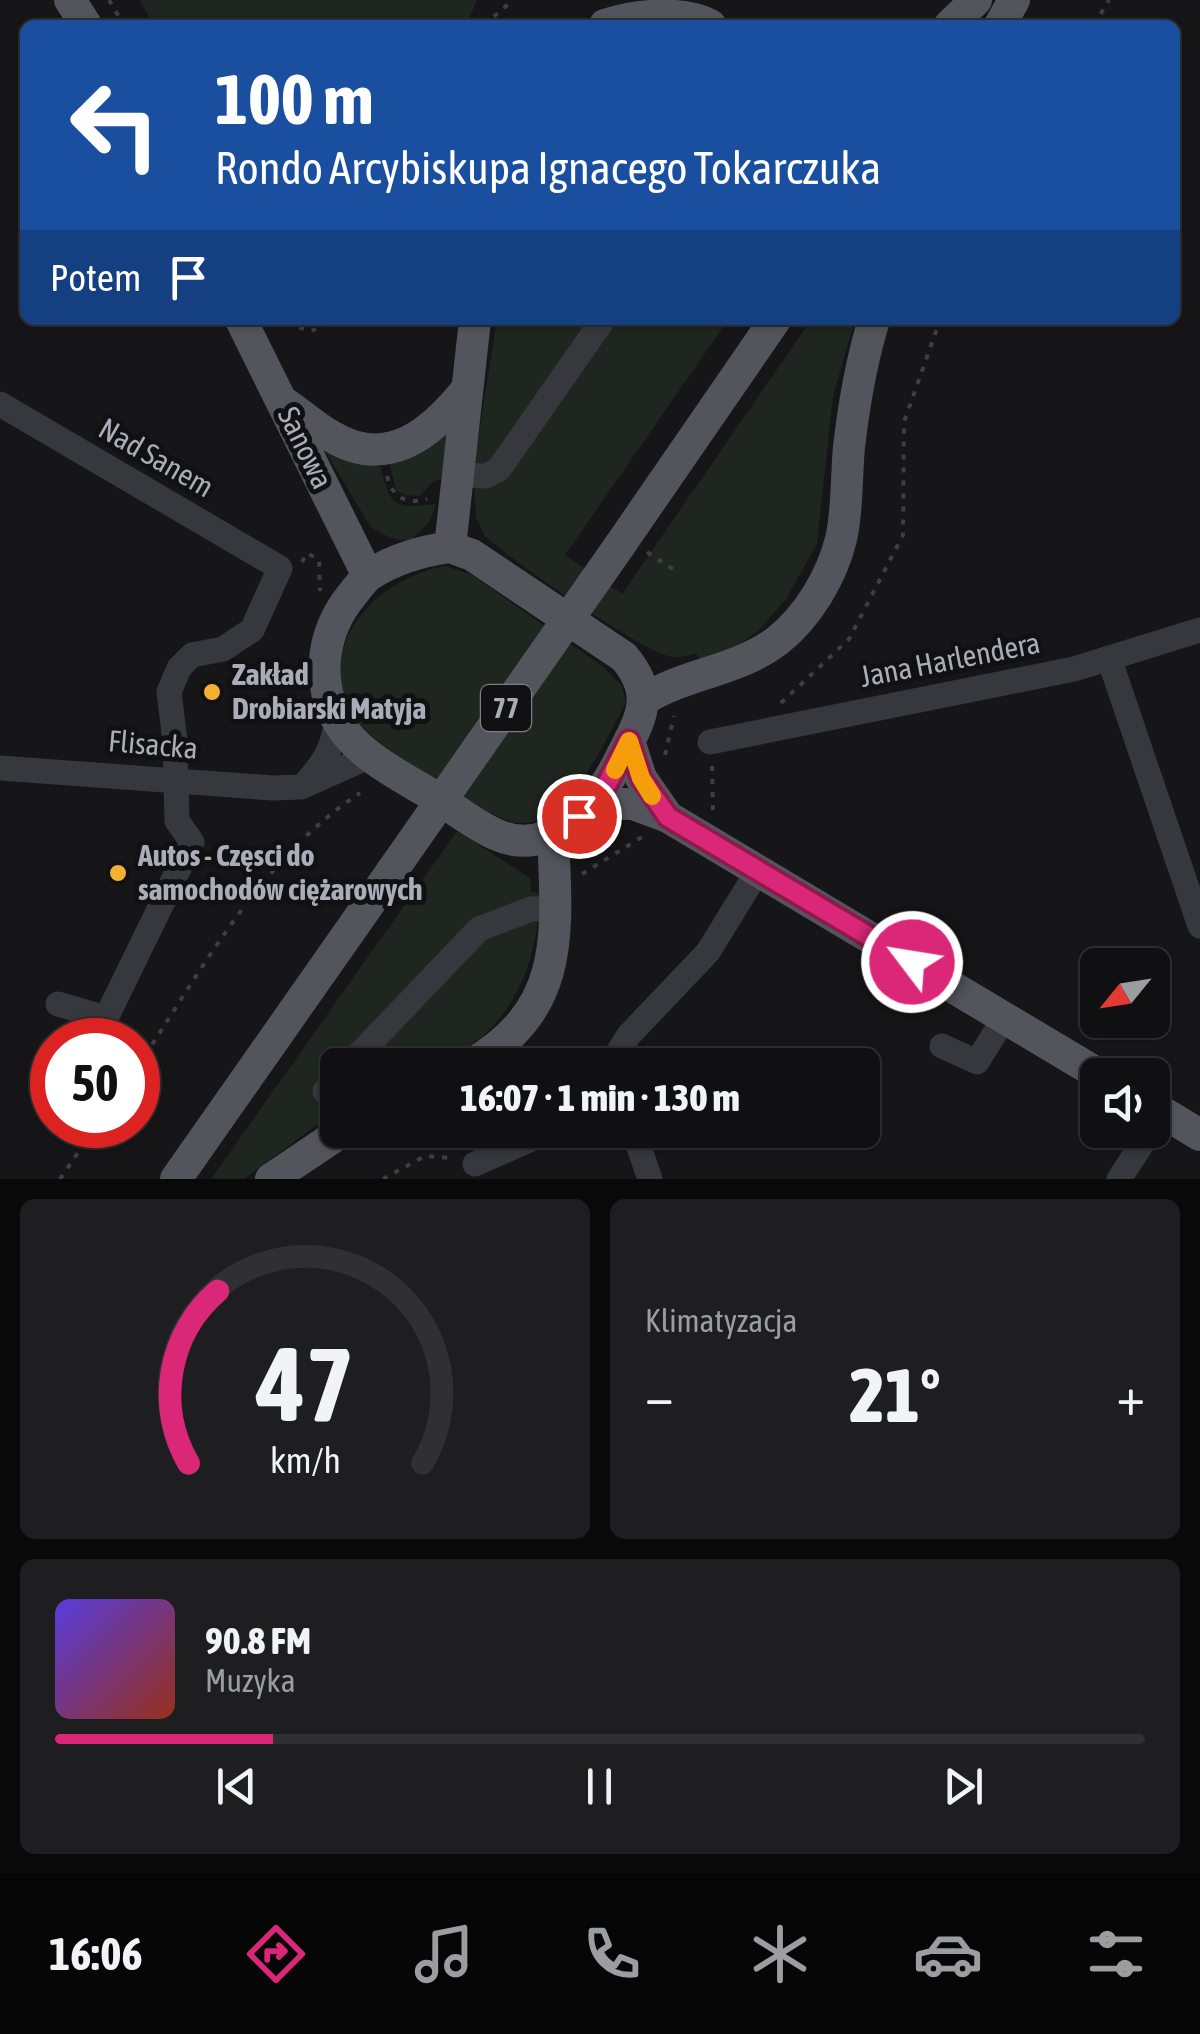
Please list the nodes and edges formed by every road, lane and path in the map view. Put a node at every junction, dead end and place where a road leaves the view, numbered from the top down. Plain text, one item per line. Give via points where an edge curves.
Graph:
1 (513, 0) edge
2 (976, 0) edge
3 (490, 20) edge
4 (618, 20) edge
5 (694, 20) edge
6 (955, 20) edge
7 (244, 325) edge
8 (292, 325) edge
9 (325, 325) edge
10 (474, 325) edge
11 (599, 325) edge
12 (773, 325) edge
13 (873, 325) edge
14 (467, 389) junction
15 (282, 401) junction
16 (0, 404) edge
17 (386, 473) dead end
18 (448, 486) junction
19 (450, 547) junction
20 (634, 548) junction
21 (289, 568) junction
22 (674, 570) dead end
23 (368, 576) junction
24 (320, 592) dead end
25 (1200, 630) edge
26 (1109, 658) junction
27 (661, 702) junction
28 (337, 720) junction
29 (629, 741) junction
30 (710, 742) joint
31 (370, 756) junction
32 (663, 767) dead end
33 (0, 768) edge
34 (176, 780) junction
35 (301, 787) junction
36 (360, 793) dead end
37 (590, 804) junction
38 (711, 819) dead end
39 (659, 825) junction
40 (553, 835) junction
41 (759, 869) junction
42 (575, 882) dead end
43 (555, 909) junction
44 (1200, 926) edge
45 (58, 1004) dead end
46 (1005, 1018) junction
47 (160, 1033) edge
48 (942, 1046) dead end
49 (365, 1048) edge
50 (499, 1048) edge
51 (621, 1048) edge
52 (1080, 1063) edge
53 (1170, 1125) edge
54 (1200, 1135) edge
55 (320, 1146) edge
56 (81, 1148) edge
57 (511, 1148) edge
58 (639, 1148) edge
59 (1137, 1148) edge
60 (474, 1164) joint
61 (60, 1179) edge
62 (176, 1179) edge
63 (271, 1179) edge
64 (384, 1179) edge
65 (650, 1179) edge
66 (1119, 1179) edge

1 - 3 path
2 - 6 main road
4 - 5 main road
7 - 15 main road, Sanowa
8 - 9 path via 311,331
10 - 14 main road
11 - 18 street via 498,469
12 - 20 main road, 77
13 - 27 main road via 858,382 842,537 809,607 761,652 666,686
14 - 15 main road via 429,431 380,448 345,443
14 - 18 main road
15 - 23 main road, Sanowa
16 - 21 street, Nad Sanem
17 - 18 path via 398,498 416,502
18 - 19 main road
19 - 23 main road via 416,552
19 - 27 main road via 472,555 624,658
20 - 22 path
20 - 62 main road, 77, bridge via 392,871
21 - 24 path via 307,553 319,560
21 - 34 street via 252,630 223,650 192,655 180,668 168,692
23 - 28 main road via 342,607 324,656
25 - 26 street, Jana Harlendera
26 - 30 street, Jana Harlendera
26 - 44 street
27 - 29 main road
27 - 32 path
28 - 31 main road
28 - 35 street via 322,765
29 - 37 main road
29 - 39 main road
30 - 38 path
31 - 35 street, Flisacka
31 - 40 main road via 497,835 527,842
33 - 34 street, Flisacka
34 - 35 street, Flisacka
34 - 45 street via 177,822 192,842 106,1018
36 - 47 path via 289,853
37 - 39 main road via 633,804
37 - 40 main road
39 - 41 main road
39 - 42 path
40 - 43 main road
41 - 46 main road
41 - 51 street via 708,952
43 - 49 street via 531,910 479,929
43 - 50 main road via 554,956 541,991
46 - 48 street via 978,1062
46 - 52 main road
53 - 54 main road
55 - 63 main road
56 - 61 path
57 - 60 street
58 - 65 street
59 - 66 street
60 - 64 path via 425,1156

